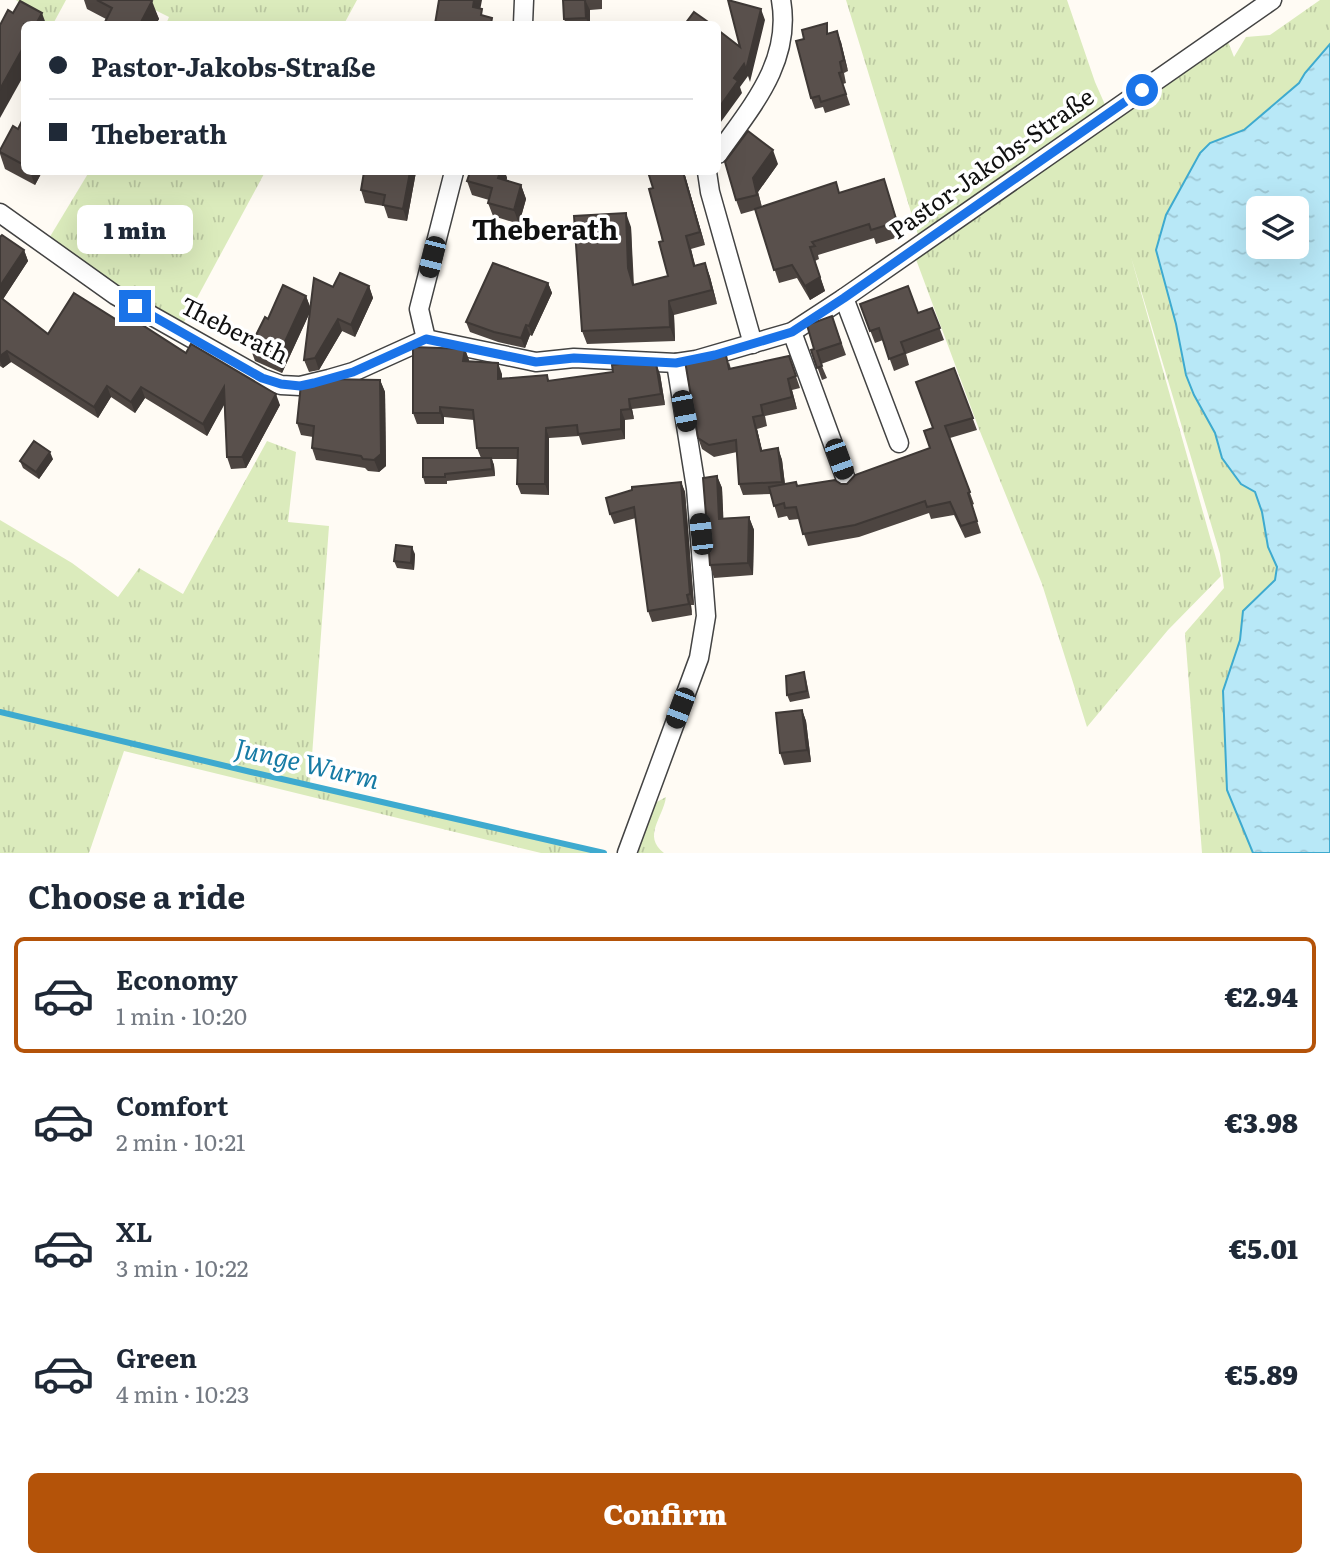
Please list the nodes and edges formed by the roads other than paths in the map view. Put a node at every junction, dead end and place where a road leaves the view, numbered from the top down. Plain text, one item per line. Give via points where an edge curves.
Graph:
1 (524, 0) edge
2 (781, 0) edge
3 (1272, 0) edge
4 (523, 21) edge
5 (721, 150) edge
6 (453, 175) edge
7 (707, 175) edge
8 (0, 213) edge
9 (844, 298) junction
10 (792, 332) junction
11 (426, 339) junction
12 (753, 344) junction
13 (676, 363) junction
14 (899, 443) dead end
15 (848, 485) edge
16 (628, 850) edge

1 - 4 street
2 - 5 street via 784,29 774,68 764,90
3 - 9 street, Pastor-Jakobs-Straße
6 - 11 street via 419,309
7 - 12 street
8 - 11 street, Theberath via 115,295 262,378 281,384 300,386 353,372
9 - 10 street, Pastor-Jakobs-Straße
9 - 14 street
10 - 12 street, Pastor-Jakobs-Straße
10 - 15 street
11 - 13 street via 536,362 574,358
12 - 13 street, Pastor-Jakobs-Straße
13 - 16 street via 696,488 706,615 699,658

